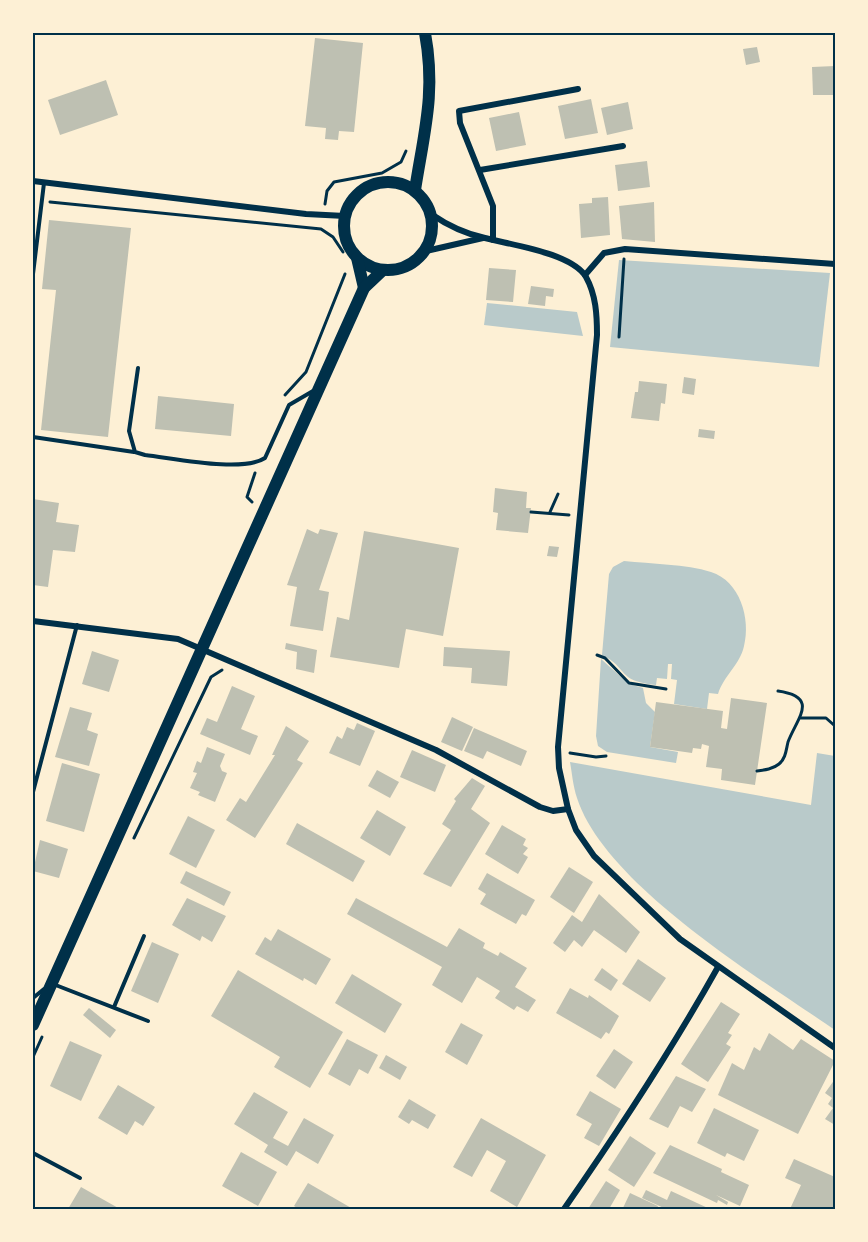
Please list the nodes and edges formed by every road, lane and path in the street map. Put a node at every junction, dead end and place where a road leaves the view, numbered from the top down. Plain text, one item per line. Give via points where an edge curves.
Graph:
1 (425, 33) edge
2 (578, 89) dead end
3 (410, 140) dead end
4 (623, 146) dead end
5 (419, 164) junction
6 (480, 170) junction
7 (33, 181) edge
8 (44, 183) junction
9 (402, 183) junction
10 (415, 190) junction
11 (42, 202) junction
12 (431, 214) junction
13 (323, 215) junction
14 (345, 216) junction
15 (321, 229) junction
16 (483, 238) junction
17 (493, 240) junction
18 (426, 251) junction
19 (351, 259) junction
20 (624, 261) dead end
21 (835, 264) edge
22 (346, 266) dead end
23 (382, 270) junction
24 (33, 274) edge
25 (585, 275) junction
26 (364, 288) junction
27 (619, 337) dead end
28 (138, 368) dead end
29 (319, 387) junction
30 (282, 398) dead end
31 (33, 437) edge
32 (135, 452) junction
33 (259, 462) junction
34 (558, 494) dead end
35 (263, 512) junction
36 (531, 512) dead end
37 (550, 512) junction
38 (566, 514) dead end
39 (33, 621) edge
40 (77, 625) junction
41 (202, 649) junction
42 (597, 655) dead end
43 (235, 663) junction
44 (666, 689) dead end
45 (778, 691) dead end
46 (801, 718) junction
47 (835, 726) edge
48 (571, 753) dead end
49 (606, 756) dead end
50 (757, 771) dead end
51 (34, 782) edge
52 (33, 792) edge
53 (568, 810) junction
54 (128, 846) dead end
55 (144, 936) dead end
56 (718, 967) junction
57 (51, 983) junction
58 (33, 998) edge
59 (114, 1007) junction
60 (148, 1020) dead end
61 (33, 1025) edge
62 (43, 1036) dead end
63 (835, 1048) edge
64 (33, 1057) edge
65 (33, 1153) edge
66 (80, 1178) dead end
67 (564, 1209) edge

1 - 5 main road via 431,92
2 - 6 street via 459,111 460,123
3 - 13 path via 401,162 392,168 334,182 327,191
4 - 6 street
5 - 9 main road
5 - 10 main road
6 - 17 street via 493,206
7 - 8 street
8 - 11 lane
8 - 13 street
9 - 10 main road
9 - 14 main road via 387,181 360,191
10 - 12 main road
11 - 15 path
11 - 24 lane
12 - 16 street
12 - 18 main road via 433,226
13 - 14 street
13 - 15 path
14 - 19 main road via 344,231
15 - 19 path
16 - 17 street
16 - 18 street
17 - 25 street via 552,255
18 - 23 main road via 407,267
19 - 23 main road
19 - 26 main road
20 - 27 path
21 - 25 street via 625,249 604,254
22 - 30 path via 344,281 306,372
23 - 26 main road
25 - 53 street via 597,314 597,335 558,747
26 - 29 main road
28 - 32 lane via 129,431
29 - 33 lane via 289,405 265,458
29 - 35 main road
31 - 32 lane
32 - 33 lane via 240,465
33 - 35 path via 247,497
34 - 37 path
35 - 41 main road
36 - 37 path
37 - 38 path
39 - 40 street
40 - 41 street via 178,639
40 - 51 lane
41 - 43 street
41 - 57 main road
42 - 44 path via 630,683
43 - 53 street via 436,750 540,807
43 - 54 path via 211,677 142,827
45 - 46 path via 800,698
46 - 47 path via 826,718
46 - 50 path via 784,759 777,766
48 - 49 path
51 - 52 lane
53 - 56 street via 594,856 680,939
55 - 59 lane
56 - 63 street
56 - 67 street via 633,1110
57 - 58 lane
57 - 59 lane
57 - 61 main road
59 - 60 lane
62 - 64 path
65 - 66 lane

